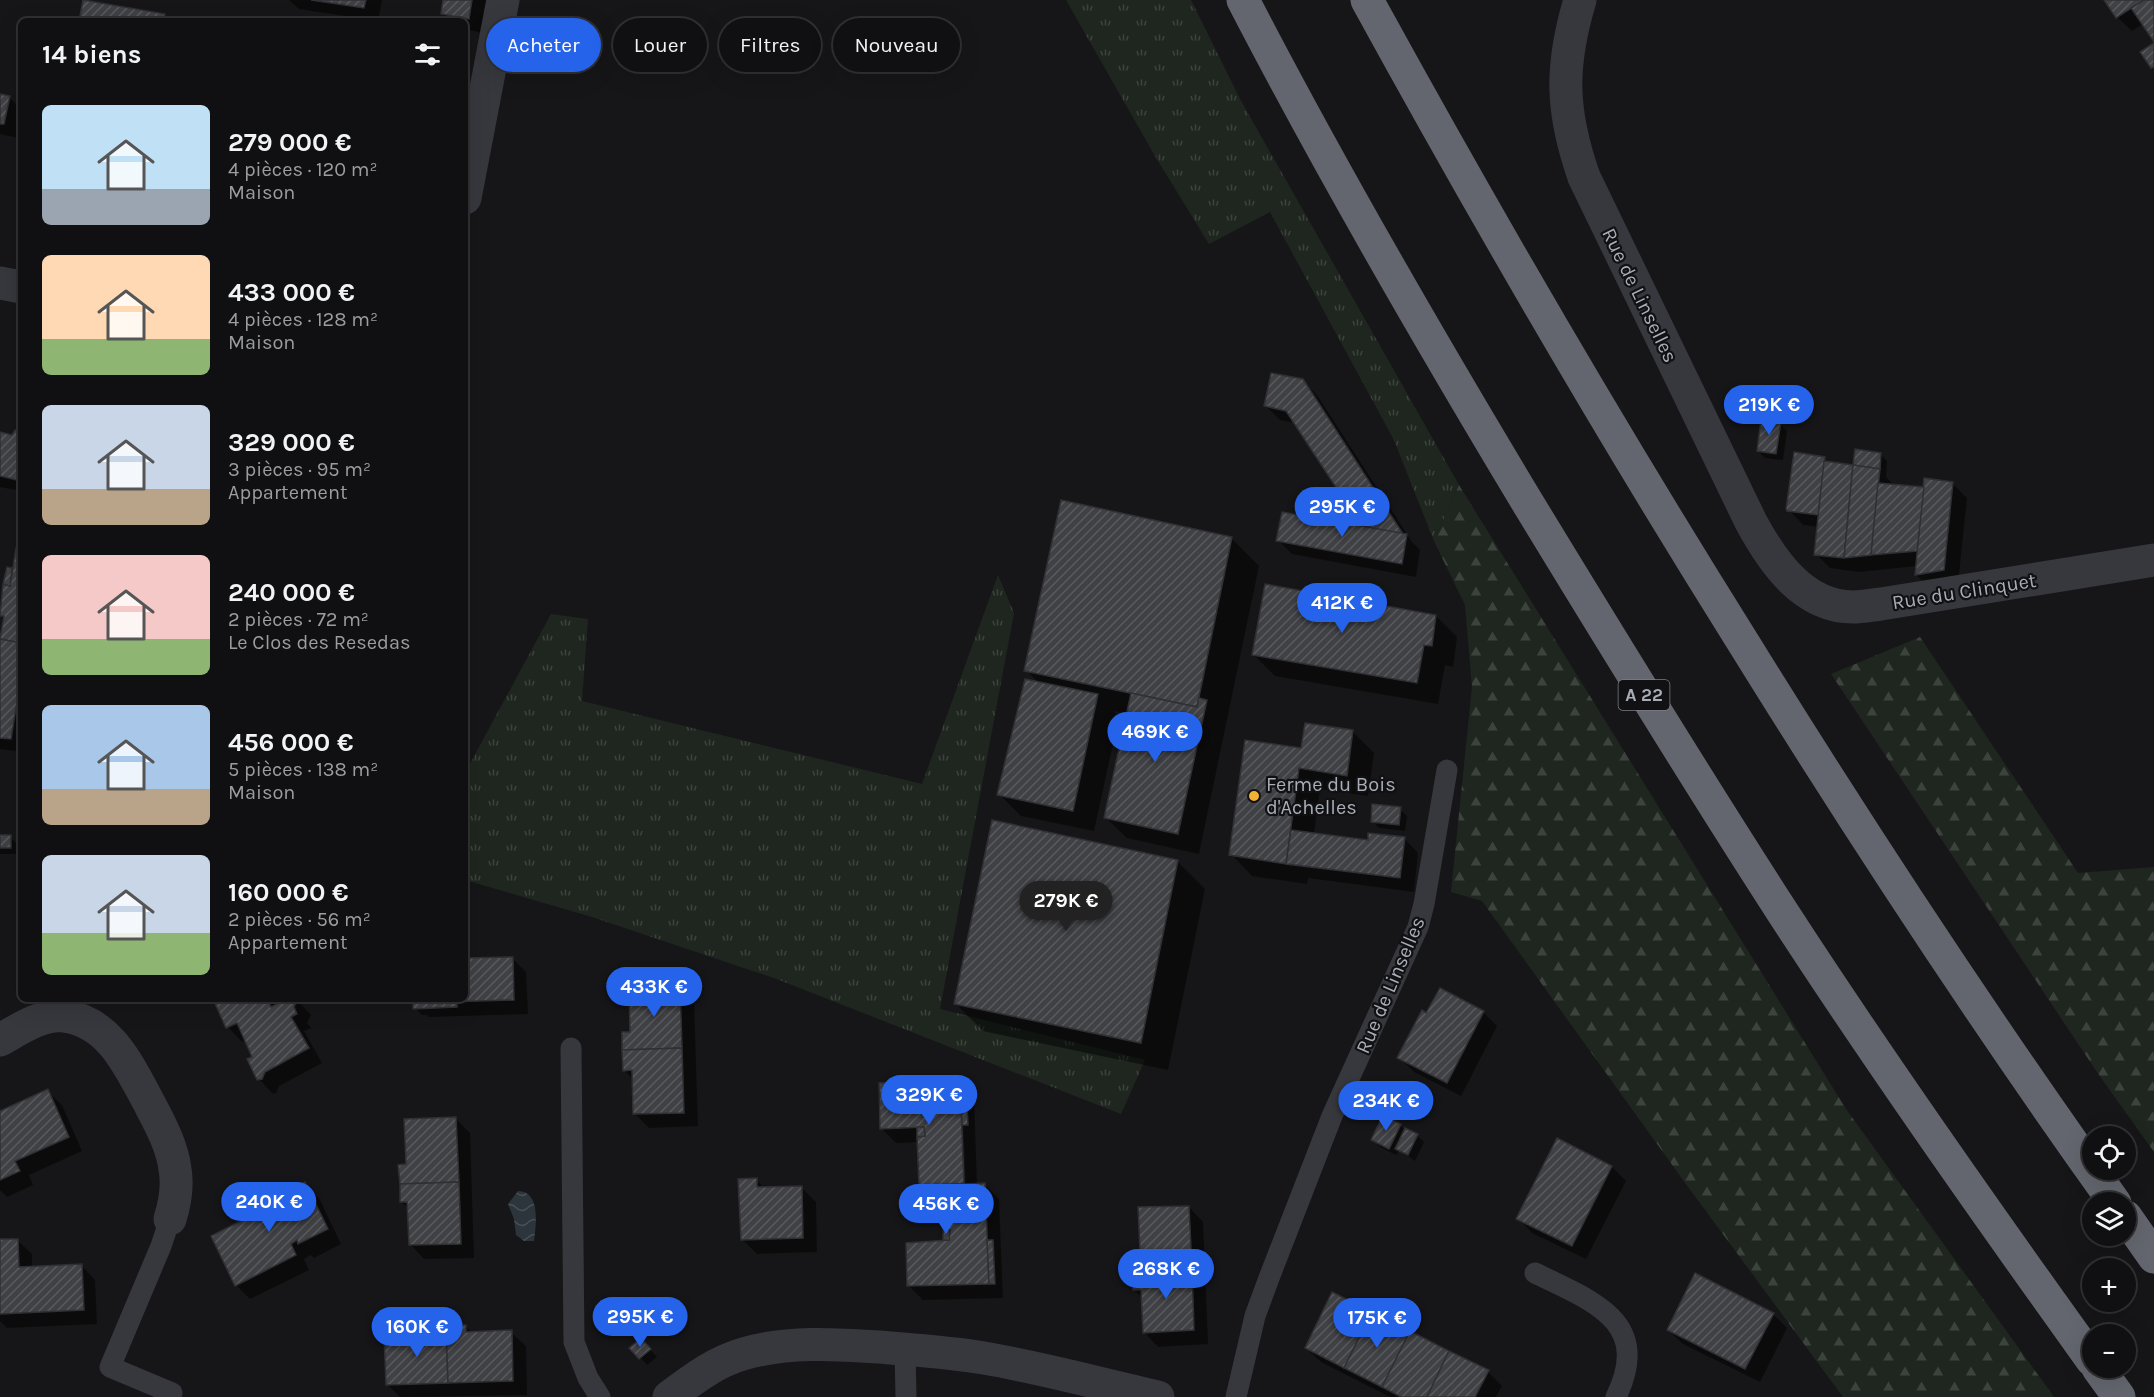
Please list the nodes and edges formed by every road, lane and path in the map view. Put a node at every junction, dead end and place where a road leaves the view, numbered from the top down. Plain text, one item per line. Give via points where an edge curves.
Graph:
1 (503, 0) edge
2 (1243, 0) edge
3 (1367, 0) edge
4 (1580, 0) edge
5 (468, 182) edge
6 (0, 283) edge
7 (18, 286) edge
8 (2154, 560) edge
9 (1783, 572) joint
10 (1447, 770) dead end
11 (0, 1040) edge
12 (571, 1048) dead end
13 (2107, 1192) edge
14 (170, 1219) joint
15 (2136, 1231) edge
16 (2154, 1257) edge
17 (1535, 1273) dead end
18 (2082, 1346) edge
19 (905, 1349) junction
20 (2105, 1378) edge
21 (172, 1394) dead end
22 (600, 1397) edge
23 (669, 1397) edge
24 (906, 1397) edge
25 (1158, 1397) edge
26 (1236, 1397) edge
27 (1616, 1397) edge
28 (2119, 1397) edge

1 - 5 street
2 - 18 highway, A 22 via 1471,410 1650,704 1866,1037
3 - 13 highway via 1525,283 1745,646 1916,915
4 - 9 street, Rue de Linselles via 1565,76 1568,124 1584,177 1751,522
6 - 7 street
8 - 9 street, Rue du Clinquet via 1852,607 1814,597
10 - 26 lane, Rue de Linselles via 1418,927 1332,1116 1269,1278 1248,1341
11 - 14 street via 27,1025 61,1015 89,1023 117,1048 156,1115 172,1158 176,1191
12 - 22 lane via 574,1342
14 - 21 lane via 110,1367
15 - 16 highway
17 - 27 lane via 1593,1301 1620,1329 1628,1345 1628,1364
19 - 23 street via 798,1344 765,1349 722,1362
19 - 24 lane
19 - 25 street via 984,1358
20 - 28 highway

